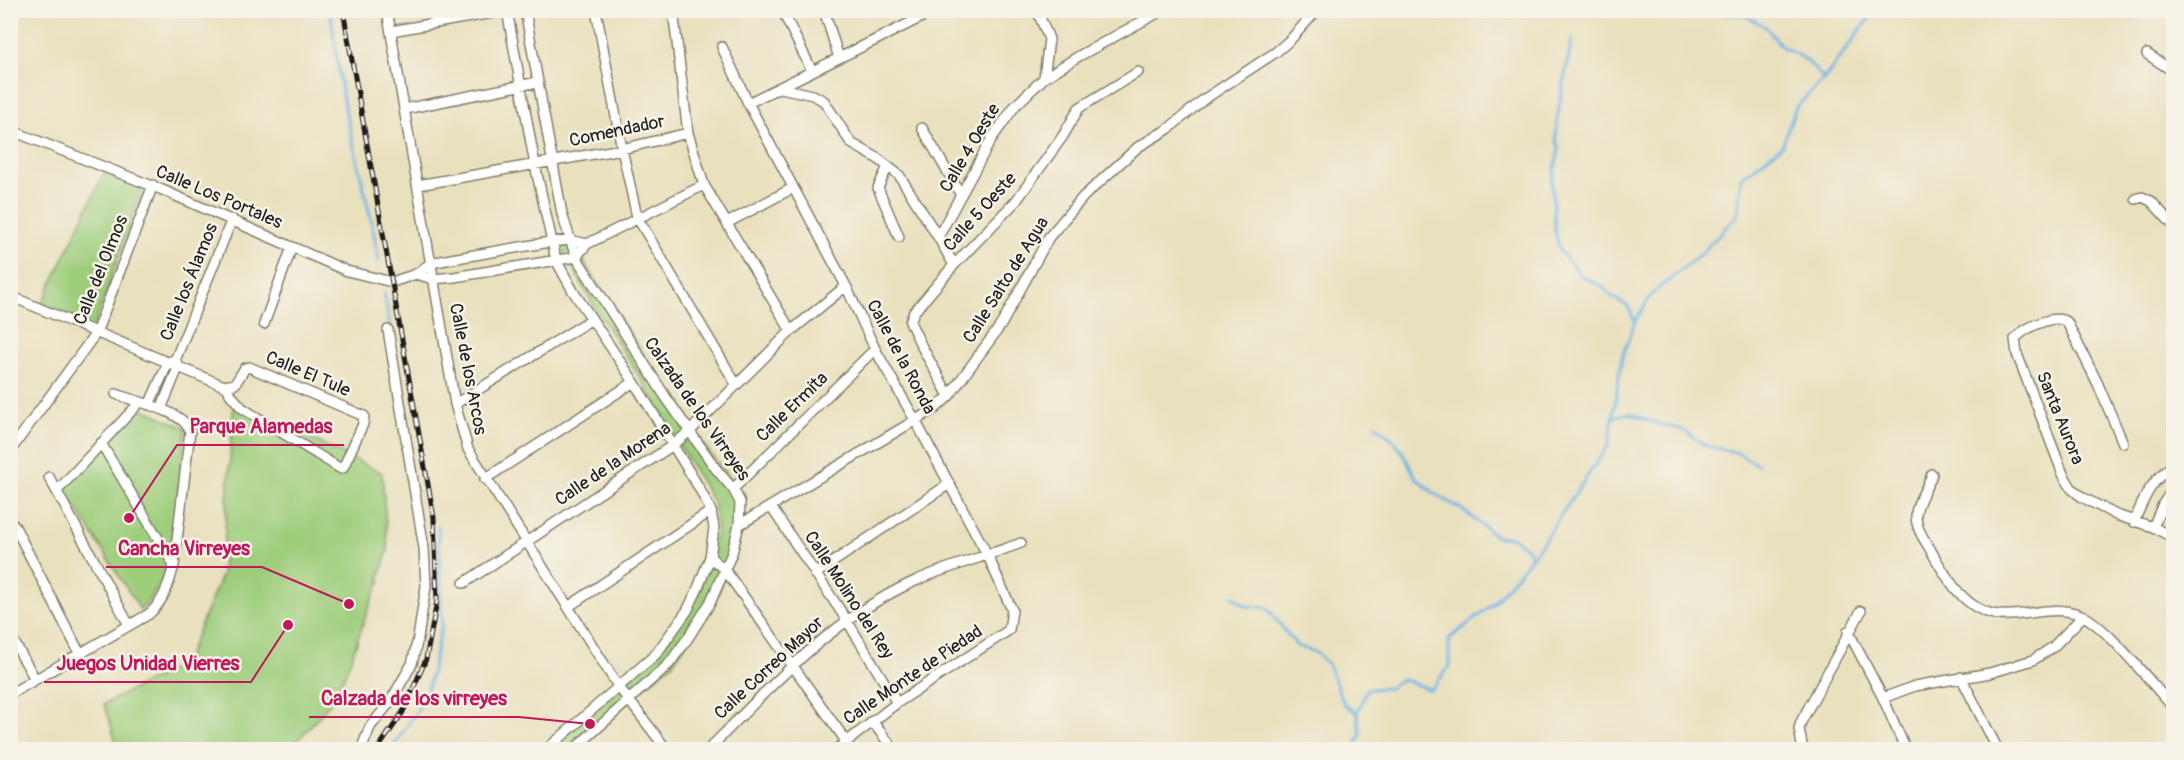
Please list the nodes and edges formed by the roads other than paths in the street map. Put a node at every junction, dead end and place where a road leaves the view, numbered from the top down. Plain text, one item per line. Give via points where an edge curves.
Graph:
1 (387, 10) edge
2 (525, 10) edge
3 (596, 10) edge
4 (673, 10) edge
5 (782, 10) edge
6 (824, 10) edge
7 (1037, 10) edge
8 (1163, 10) edge
9 (1317, 10) edge
10 (507, 11) edge
11 (924, 14) edge
12 (391, 31) junction
13 (722, 47) dead end
14 (2147, 54) dead end
15 (839, 58) junction
16 (812, 71) junction
17 (1138, 72) dead end
18 (2174, 72) edge
19 (1044, 78) junction
20 (538, 82) junction
21 (521, 86) junction
22 (781, 88) junction
23 (748, 103) junction
24 (405, 109) junction
25 (922, 128) dead end
26 (10, 130) edge
27 (687, 133) junction
28 (622, 149) junction
29 (553, 162) junction
30 (535, 165) junction
31 (888, 166) junction
32 (418, 185) junction
33 (704, 185) junction
34 (153, 186) junction
35 (793, 188) junction
36 (961, 195) junction
37 (2136, 200) dead end
38 (637, 217) junction
39 (232, 219) junction
40 (727, 223) junction
41 (2174, 226) edge
42 (899, 237) dead end
43 (938, 237) junction
44 (570, 240) junction
45 (550, 242) junction
46 (587, 244) junction
47 (292, 247) junction
48 (576, 257) junction
49 (556, 260) junction
50 (431, 263) junction
51 (954, 265) junction
52 (416, 274) junction
53 (433, 279) junction
54 (846, 286) junction
55 (10, 296) edge
56 (591, 318) junction
57 (264, 324) dead end
58 (388, 330) dead end
59 (791, 331) junction
60 (96, 333) junction
61 (875, 349) junction
62 (174, 363) junction
63 (634, 382) junction
64 (736, 384) junction
65 (227, 387) junction
66 (116, 394) dead end
67 (949, 396) junction
68 (144, 403) junction
69 (455, 404) junction
70 (161, 409) junction
71 (915, 420) junction
72 (690, 431) junction
73 (101, 443) junction
74 (2123, 443) dead end
75 (673, 445) junction
76 (10, 451) edge
77 (2174, 465) edge
78 (1932, 474) dead end
79 (49, 477) dead end
80 (485, 479) junction
81 (949, 484) junction
82 (733, 489) junction
83 (57, 490) junction
84 (2172, 491) edge
85 (771, 507) junction
86 (711, 511) junction
87 (2134, 522) junction
88 (14, 525) dead end
89 (739, 525) junction
90 (2153, 527) junction
91 (2174, 538) edge
92 (526, 541) junction
93 (1021, 543) dead end
94 (710, 556) junction
95 (988, 556) junction
96 (174, 565) junction
97 (725, 570) junction
98 (815, 574) junction
99 (464, 583) dead end
100 (568, 607) junction
101 (1861, 611) dead end
102 (2083, 616) junction
103 (846, 619) junction
104 (129, 625) junction
105 (1009, 630) joint
106 (1848, 631) junction
107 (10, 635) edge
108 (80, 654) junction
109 (791, 666) junction
110 (1961, 678) junction
111 (35, 679) junction
112 (618, 686) junction
113 (10, 694) edge
114 (1883, 698) junction
115 (628, 699) junction
116 (897, 703) junction
117 (2174, 708) edge
118 (872, 721) junction
119 (846, 741) junction
120 (361, 750) edge
121 (546, 750) edge
122 (573, 750) edge
123 (667, 750) edge
124 (708, 750) edge
125 (836, 750) edge
126 (894, 750) edge
127 (1803, 750) edge
128 (1906, 750) edge
129 (1998, 750) edge

1 - 12 street, Calle de los Arcos
2 - 20 street
3 - 28 street
4 - 27 street
5 - 16 street
6 - 15 street
7 - 19 street via 1049,39
8 - 19 street, Calle 4 Oeste
9 - 67 street, Calle Salto de Agua via 1276,52 1138,147 1083,197 1049,237 1001,325
10 - 12 street
10 - 21 street
11 - 15 street
12 - 24 street, Calle de los Arcos
13 - 23 street, Calle de la Ronda
14 - 18 street
15 - 16 street
16 - 22 street
17 - 51 street, Calle 5 Oeste via 1079,108 1016,201
19 - 36 street, Calle 4 Oeste via 1015,106 992,138
20 - 21 street
20 - 29 street
21 - 24 street
21 - 30 street
22 - 23 street
22 - 31 street via 824,101 851,143
23 - 35 street, Calle de la Ronda
24 - 32 street, Calle de los Arcos
25 - 36 street
26 - 34 street, Calle Los Portales
27 - 28 street, Comendador
27 - 33 street
28 - 29 street, Comendador
28 - 38 street
29 - 30 street, Comendador
29 - 44 street
30 - 32 street, Comendador
30 - 45 street
31 - 42 street via 878,188
31 - 43 street
32 - 50 street, Calle de los Arcos
33 - 38 street
33 - 40 street
34 - 39 street, Calle Los Portales
34 - 60 street, Calle del Olmos
35 - 40 street
35 - 54 street, Calle de la Ronda
36 - 43 street, Calle 4 Oeste
37 - 41 street via 2142,197 2151,201
38 - 46 street
38 - 64 street
39 - 47 street, Calle Los Portales
39 - 62 street, Calle los Álamos
40 - 59 street
43 - 51 street
44 - 45 street, Calle Los Portales
44 - 46 street, Calle Los Portales
44 - 48 street, Calzada de los Virreyes
45 - 49 street, Calzada de los Virreyes
45 - 50 street, Calle Los Portales
46 - 48 street
47 - 52 street, Calle Los Portales via 366,277 392,282
47 - 57 street
48 - 49 street
48 - 72 street, Calzada de los Virreyes
49 - 53 street
49 - 56 street, Calzada de los Virreyes
50 - 52 street, Calle Los Portales
50 - 53 street, Calle de los Arcos
51 - 67 street, Calle 5 Oeste via 910,322
52 - 53 street
53 - 69 street, Calle de los Arcos
54 - 59 street, Calle de la Morena
54 - 61 street, Calle de la Ronda
55 - 60 street
56 - 63 street, Calzada de los Virreyes
56 - 69 street
58 - 120 street via 424,548 426,586 412,664 370,728
59 - 64 street, Calle de la Morena
60 - 62 street
60 - 76 street, Calle del Olmos
61 - 71 street, Calle de la Ronda
61 - 82 street, Calle Ermita
62 - 65 street
62 - 68 street, Calle los Álamos
62 - 70 street, Calle los Álamos
63 - 75 street, Calzada de los Virreyes
63 - 80 street
64 - 72 street, Calle de la Morena
65 - 65 street, Calle El Tule via 242,408 343,468 364,416 249,367 235,384
66 - 68 street
67 - 71 street, Calle Salto de Agua
68 - 70 street
68 - 73 street, Calle los Álamos
69 - 80 street, Calle de los Arcos via 468,449
70 - 96 street via 186,423 190,431
71 - 81 street, Calle de la Ronda
71 - 85 street, Calle Salto de Agua
72 - 75 street, Calle de la Morena
72 - 82 street, Calzada de los Virreyes
73 - 83 street, Calle los Álamos
73 - 96 street
74 - 87 street, Santa Aurora via 2071,326 2055,318 2021,332 2015,339 2017,354 2063,474 2072,489 2093,504
75 - 86 street, Calzada de los Virreyes
75 - 92 street, Calle de la Morena
77 - 87 street via 2152,484
78 - 102 street via 1919,501 1917,527 1959,594 1976,607 1997,615 2055,610
79 - 83 street
80 - 92 street, Calle de los Arcos
81 - 95 street, Calle de la Ronda
81 - 98 street
82 - 89 street, Calzada de los Virreyes via 740,502
83 - 104 street
84 - 90 street
85 - 89 street, Calle Salto de Agua
85 - 98 street, Calle Molino del Rey
86 - 94 street, Calzada de los Virreyes via 714,537
86 - 100 street
87 - 90 street, Santa Aurora
88 - 108 street
89 - 97 street, Calzada de los Virreyes
90 - 91 street, Santa Aurora
92 - 99 street, Calle de la Morena
92 - 100 street, Calle de los Arcos
93 - 95 street, Calle Correo Mayor
94 - 97 street
94 - 112 street, Calzada de los Virreyes via 687,611 656,654
95 - 103 street, Calle Correo Mayor via 914,581
95 - 105 street, Calle de la Ronda via 1012,610
96 - 104 street via 158,606
97 - 109 street
97 - 115 street, Calzada de los Virreyes via 703,615 669,664
98 - 103 street, Calle Molino del Rey
100 - 112 street, Calle de los Arcos
101 - 106 street
102 - 110 street via 2053,647 2033,660
102 - 117 street via 2109,637
103 - 109 street, Calle Correo Mayor
103 - 116 street, Calle Molino del Rey
104 - 108 street
105 - 116 street, Calle Monte de Piedad
106 - 114 street
106 - 127 street via 1801,722
107 - 111 street
108 - 111 street
109 - 119 street
109 - 124 street, Calle Correo Mayor
110 - 114 street via 1915,686
110 - 129 street
111 - 113 street
112 - 115 street, Calle de los Arcos
112 - 121 street, Calzada de los Virreyes
114 - 128 street
115 - 122 street, Calzada de los Virreyes
115 - 123 street, Calle de los Arcos
116 - 118 street, Calle Monte de Piedad
118 - 119 street, Calle Monte de Piedad
118 - 126 street
119 - 125 street, Calle Monte de Piedad

